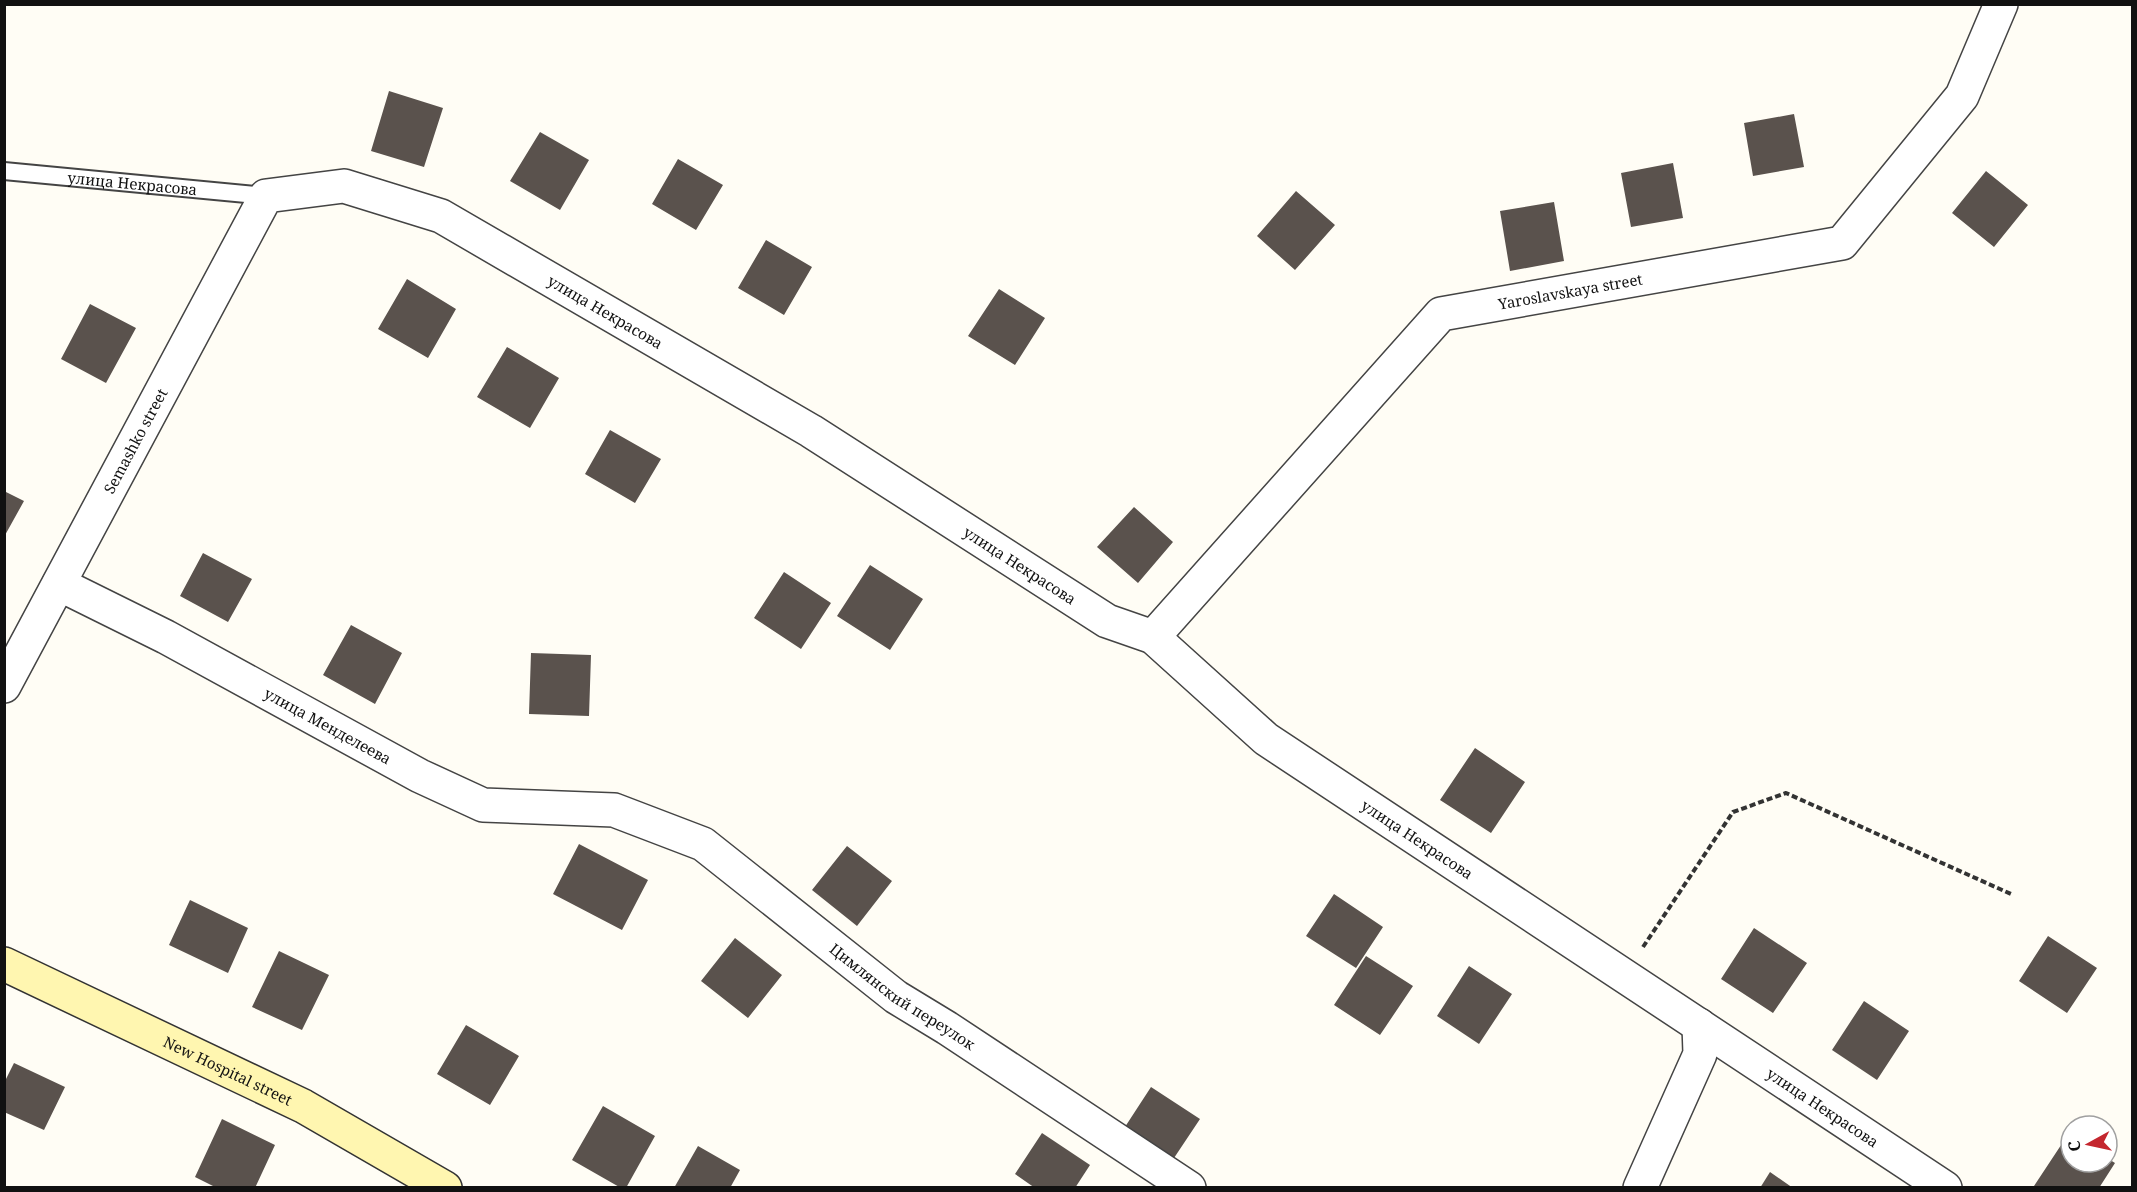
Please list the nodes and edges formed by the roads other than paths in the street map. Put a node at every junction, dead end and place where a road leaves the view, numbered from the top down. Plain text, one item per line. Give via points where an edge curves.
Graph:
1 (2001, 4) edge
2 (4, 171) edge
3 (266, 196) junction
4 (59, 584) junction
5 (1154, 637) junction
6 (4, 686) edge
7 (614, 810) joint
8 (4, 964) edge
9 (1699, 1025) junction
10 (445, 1188) edge
11 (1189, 1188) edge
12 (1640, 1188) edge
13 (1945, 1188) edge

1 - 5 street, Yaroslavskaya street via 1962,96 1842,243 1440,314
2 - 3 lane, улица Некрасова
3 - 4 street, Semashko street
3 - 5 street, улица Некрасова via 344,186 441,216 811,431 1107,621
4 - 6 street, Semashko street
4 - 7 street, улица Менделеева via 420,776 483,805
5 - 9 street, улица Некрасова via 1266,739
7 - 11 street, Цимлянский переулок via 703,844 896,998
8 - 10 street, New Hospital street via 303,1106
9 - 12 street via 1700,1053
9 - 13 street, улица Некрасова

